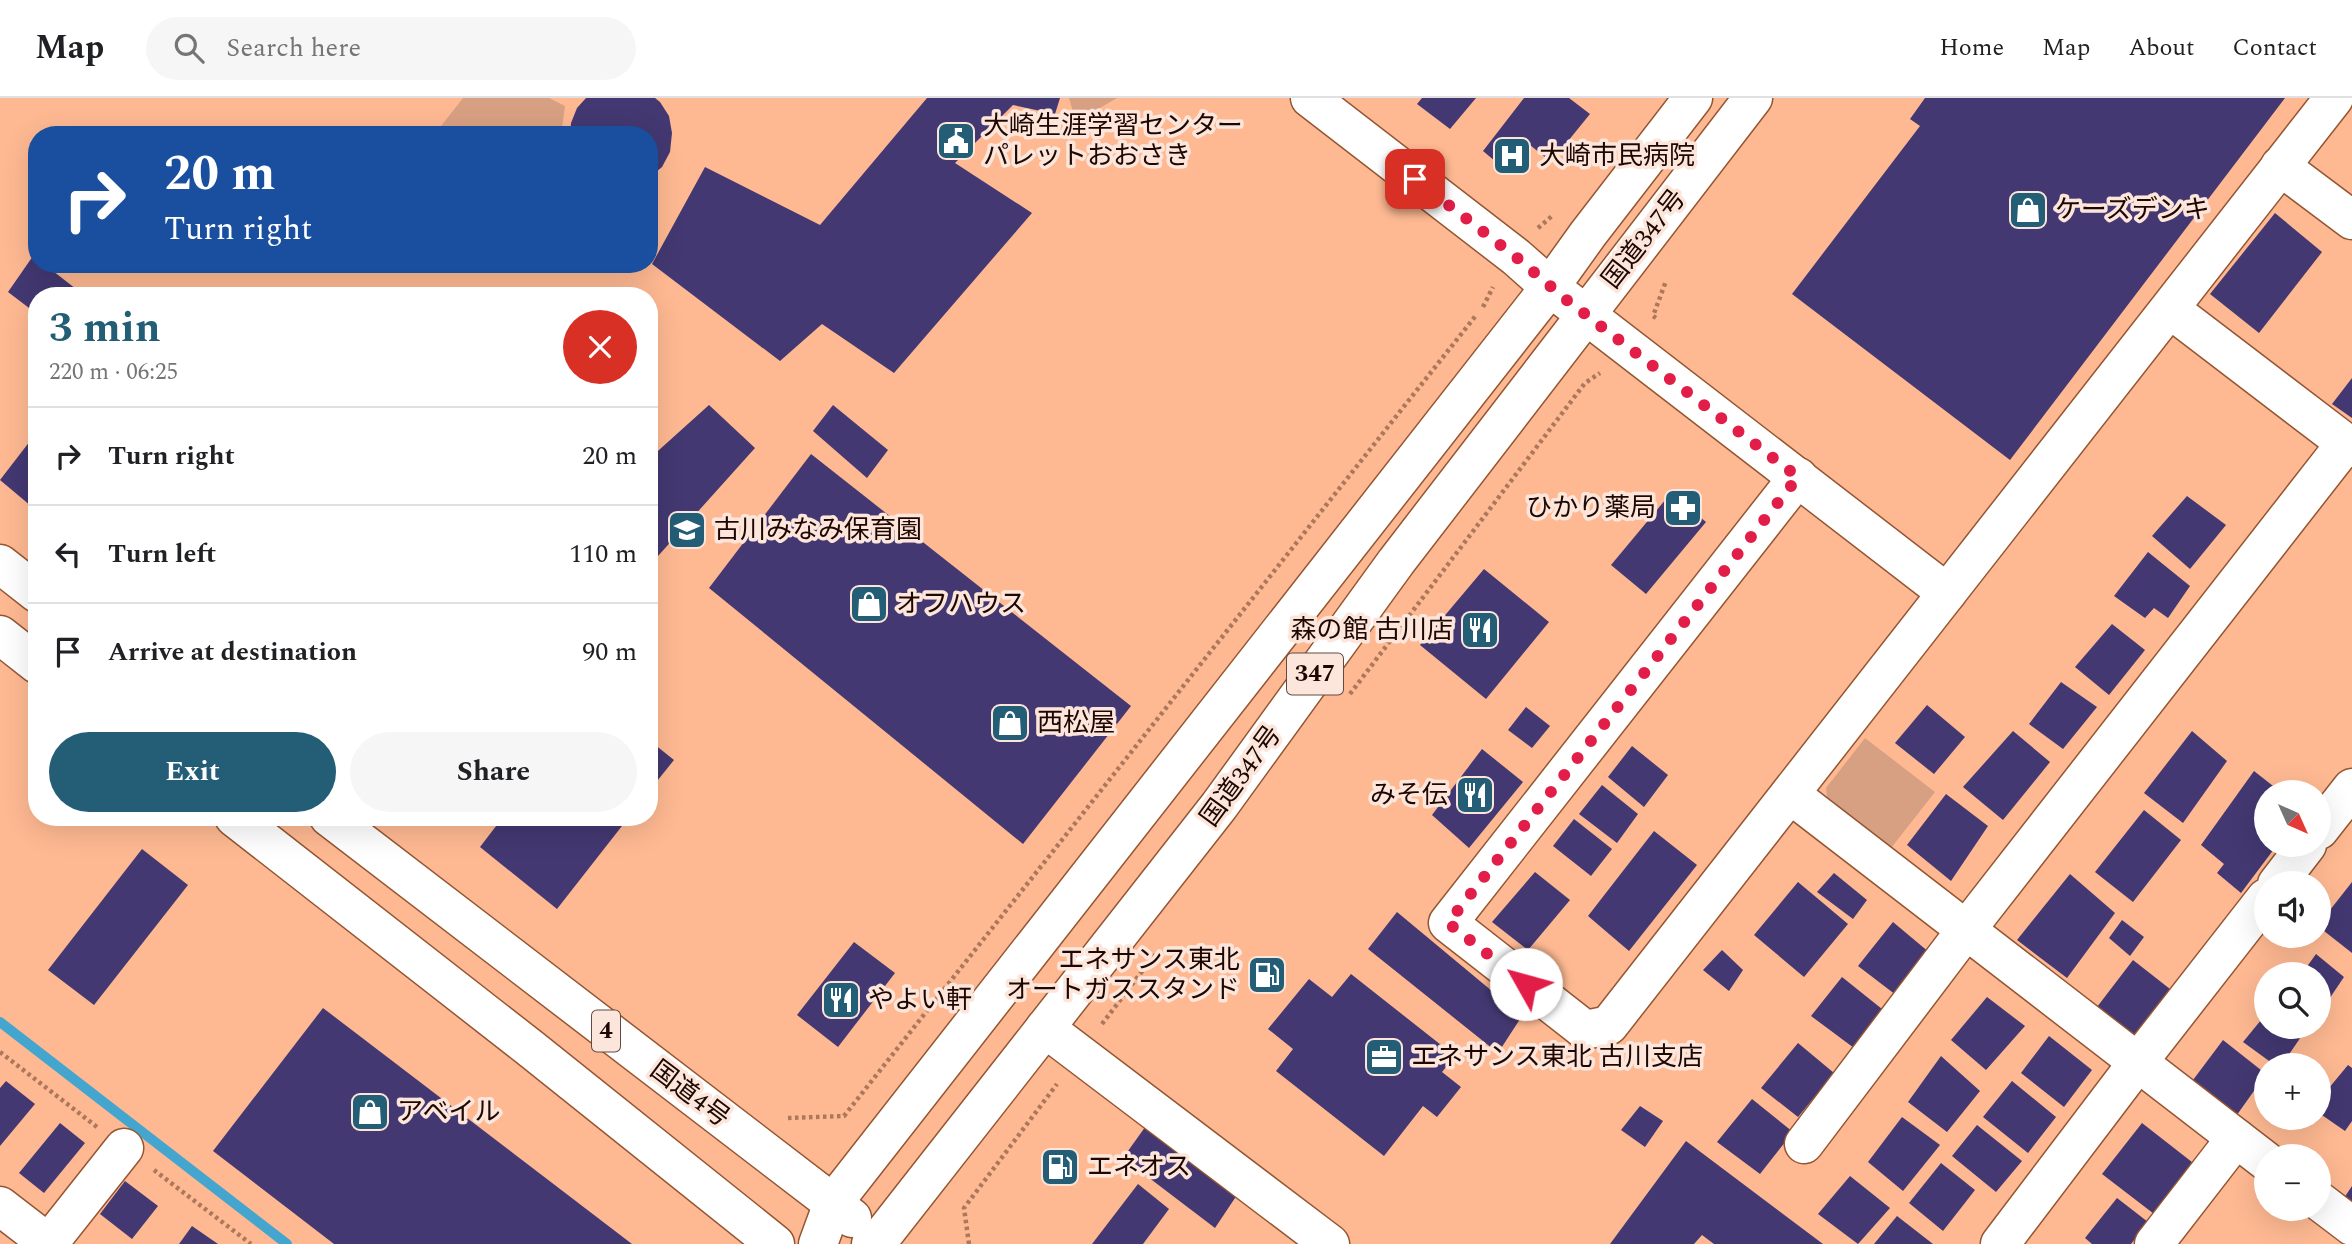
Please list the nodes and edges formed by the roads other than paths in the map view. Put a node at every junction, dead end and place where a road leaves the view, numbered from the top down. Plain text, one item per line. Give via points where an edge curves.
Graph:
1 (1310, 98) edge
2 (1693, 98) edge
3 (1752, 98) edge
4 (2334, 98) edge
5 (2280, 166) junction
6 (2352, 220) edge
7 (1550, 287) junction
8 (2170, 309) junction
9 (1586, 314) junction
10 (2349, 446) edge
11 (1798, 477) junction
12 (0, 564) edge
13 (28, 586) edge
14 (1947, 593) junction
15 (0, 635) edge
16 (28, 657) edge
17 (2352, 788) edge
18 (1790, 794) junction
19 (2331, 815) edge
20 (246, 826) edge
21 (341, 826) edge
22 (2254, 913) edge
23 (1966, 930) junction
24 (1045, 1028) junction
25 (2138, 1062) junction
26 (2236, 1138) junction
27 (1804, 1144) dead end
28 (124, 1148) road end
29 (2254, 1152) edge
30 (833, 1203) junction
31 (0, 1206) edge
32 (2331, 1210) edge
33 (2352, 1226) edge
34 (878, 1243) edge
35 (48, 1244) edge
36 (775, 1244) edge
37 (818, 1244) edge
38 (1330, 1244) edge
39 (2000, 1244) edge
40 (2154, 1244) edge

1 - 7 main road
2 - 7 main road, 国道347号 / 347
3 - 9 main road, 国道347号 / 347
4 - 5 main road
5 - 6 main road
5 - 8 main road
7 - 9 main road
7 - 30 main road, 国道347号 / 347
8 - 10 main road
8 - 14 main road
9 - 11 main road
9 - 24 main road, 国道347号 / 347 via 1396,562 1219,806
10 - 23 main road
11 - 14 main road
11 - 18 main road via 1448,923 1585,1030 1609,1025
12 - 13 main road
14 - 18 main road
15 - 16 main road
17 - 19 main road
18 - 23 main road
20 - 36 main road, 4
21 - 30 main road, 国道4号 / 4
22 - 25 main road
23 - 25 main road
23 - 27 main road
24 - 34 main road, 国道347号 / 347
24 - 38 main road
25 - 26 main road
25 - 39 main road
26 - 29 main road
26 - 40 main road
28 - 35 main road
30 - 34 main road, 国道4号 / 4
30 - 37 main road, 国道347号 / 347
31 - 35 main road
32 - 33 main road

